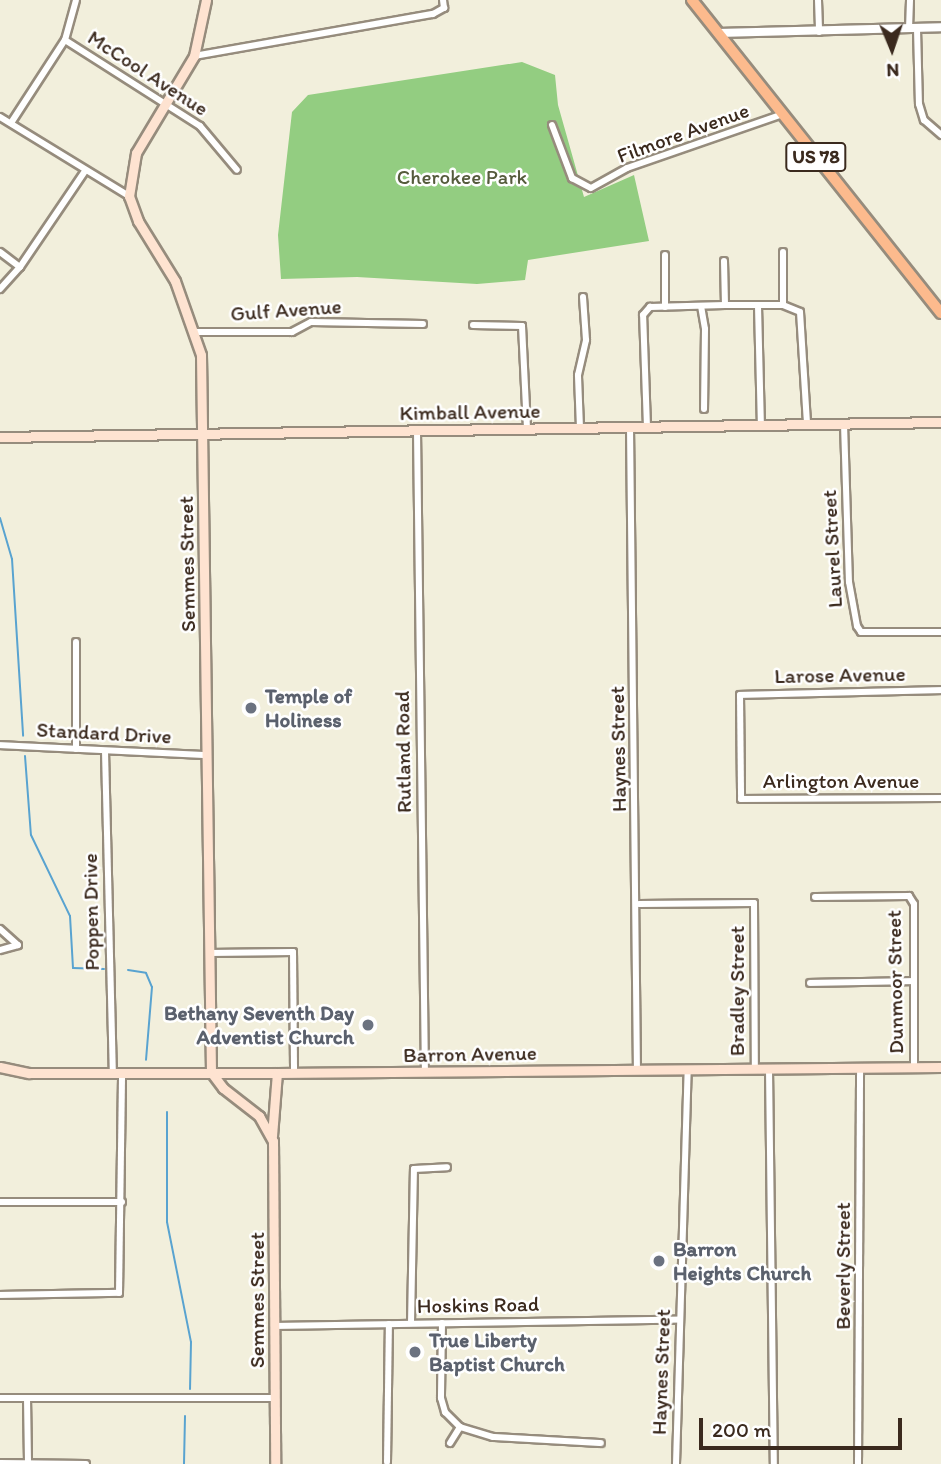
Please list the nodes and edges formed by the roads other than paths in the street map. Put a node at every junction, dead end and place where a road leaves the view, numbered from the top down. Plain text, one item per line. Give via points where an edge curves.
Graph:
1 (76, 0) edge
2 (206, 0) edge
3 (692, 0) edge
4 (818, 0) edge
5 (910, 0) edge
6 (444, 4) edge
7 (941, 27) edge
8 (913, 29) junction
9 (819, 32) junction
10 (718, 33) junction
11 (65, 40) junction
12 (194, 56) junction
13 (168, 105) junction
14 (783, 114) junction
15 (0, 117) edge
16 (11, 123) junction
17 (552, 125) dead end
18 (941, 135) edge
19 (237, 170) dead end
20 (85, 171) junction
21 (129, 196) junction
22 (0, 252) edge
23 (783, 253) dead end
24 (664, 255) dead end
25 (723, 261) dead end
26 (20, 267) junction
27 (0, 289) edge
28 (583, 297) dead end
29 (725, 305) junction
30 (783, 305) junction
31 (701, 306) junction
32 (758, 306) junction
33 (665, 307) junction
34 (941, 313) edge
35 (423, 324) dead end
36 (473, 325) dead end
37 (194, 332) junction
38 (704, 408) dead end
39 (941, 422) edge
40 (807, 424) junction
41 (844, 424) junction
42 (761, 425) junction
43 (630, 427) junction
44 (647, 427) junction
45 (580, 428) junction
46 (527, 429) junction
47 (417, 430) junction
48 (202, 436) junction
49 (0, 437) edge
50 (941, 632) edge
51 (76, 642) dead end
52 (941, 690) edge
53 (0, 745) edge
54 (76, 749) junction
55 (105, 751) junction
56 (206, 755) junction
57 (941, 798) edge
58 (741, 799) joint
59 (815, 897) dead end
60 (639, 904) junction
61 (0, 929) edge
62 (0, 950) edge
63 (209, 953) junction
64 (915, 981) junction
65 (810, 983) dead end
66 (0, 1067) edge
67 (914, 1067) junction
68 (941, 1067) edge
69 (860, 1068) junction
70 (637, 1069) junction
71 (755, 1069) junction
72 (769, 1069) junction
73 (688, 1071) junction
74 (117, 1072) junction
75 (211, 1072) junction
76 (277, 1073) junction
77 (294, 1073) junction
78 (425, 1073) junction
79 (272, 1136) junction
80 (447, 1167) dead end
81 (0, 1202) edge
82 (122, 1202) junction
83 (0, 1295) edge
84 (680, 1320) junction
85 (411, 1323) junction
86 (442, 1323) junction
87 (389, 1324) junction
88 (276, 1326) junction
89 (0, 1398) edge
90 (27, 1398) junction
91 (275, 1398) junction
92 (460, 1427) junction
93 (450, 1443) dead end
94 (601, 1443) dead end
95 (387, 1462) edge
96 (0, 1463) edge
97 (28, 1464) edge
98 (86, 1464) edge
99 (275, 1464) edge
100 (676, 1464) edge
101 (774, 1464) edge
102 (858, 1464) edge

1 - 11 street
2 - 12 main road
3 - 10 main road, US 78
4 - 9 street
5 - 8 street
6 - 12 street via 433,14
7 - 8 street
8 - 9 street
8 - 18 street via 919,104 925,120
9 - 10 street
10 - 14 main road, US 78
11 - 13 street, McCool Avenue
11 - 16 street
12 - 13 main road
13 - 19 street, McCool Avenue via 214,139
13 - 21 main road via 136,153
14 - 17 street, Filmore Avenue via 627,168 591,188 572,177
14 - 34 main road, US 78
15 - 16 street
16 - 20 street
20 - 21 street
20 - 26 street
21 - 37 main road, Semmes Street via 138,221 175,281
22 - 26 street
23 - 30 street
24 - 33 street
25 - 29 street
26 - 27 street
28 - 45 street via 586,340 578,375
29 - 31 street
29 - 32 street
30 - 32 street
30 - 40 street via 800,312
31 - 33 street
31 - 38 street
32 - 42 street
33 - 44 street via 650,307 643,315
35 - 37 street, Gulf Avenue via 311,322 292,332
36 - 46 street via 522,327
37 - 48 main road, Semmes Street via 202,365
39 - 41 main road, Kimball Avenue
40 - 41 main road, Kimball Avenue
40 - 42 main road, Kimball Avenue
41 - 50 street, Laurel Street via 849,582 857,626 861,632
42 - 44 main road, Kimball Avenue
43 - 44 main road, Kimball Avenue
43 - 45 main road, Kimball Avenue
43 - 60 street, Haynes Street
45 - 46 main road, Kimball Avenue
46 - 47 main road, Kimball Avenue
47 - 48 main road, Kimball Avenue
47 - 78 street, Rutland Road
48 - 49 main road, Kimball Avenue
48 - 56 main road, Semmes Street
51 - 54 street
52 - 58 street, Larose Avenue via 740,695
53 - 54 street, Standard Drive
54 - 55 street, Standard Drive
55 - 56 street, Standard Drive
55 - 74 street, Poppen Drive
56 - 63 main road, Semmes Street
57 - 58 street, Arlington Avenue
59 - 64 street, Dunmoor Street via 909,896 914,904
60 - 70 street, Haynes Street
60 - 71 street, Bradley Street via 754,903
61 - 62 street via 18,945
63 - 75 main road, Semmes Street
63 - 77 street via 293,952
64 - 65 street
64 - 67 street, Dunmoor Street
66 - 74 main road, Barron Avenue via 29,1073
67 - 68 main road, Barron Avenue
67 - 69 main road, Barron Avenue
69 - 72 main road, Barron Avenue
69 - 102 street, Beverly Street
70 - 73 main road, Barron Avenue
70 - 78 main road, Barron Avenue
71 - 72 main road, Barron Avenue
71 - 73 main road, Barron Avenue
72 - 101 street, Bradley Street
73 - 84 street, Haynes Street
74 - 75 main road, Barron Avenue
74 - 82 street, Poppen Drive
75 - 76 main road, Barron Avenue
75 - 79 main road via 223,1088 259,1116
76 - 77 main road, Barron Avenue
76 - 79 main road, Semmes Street
77 - 78 main road, Barron Avenue
79 - 88 main road, Semmes Street
80 - 85 street via 414,1169
81 - 82 street
82 - 83 street, Poppen Drive via 121,1294
84 - 86 street, Hoskins Road
84 - 100 street, Haynes Street
85 - 86 street, Hoskins Road
85 - 87 street, Hoskins Road
86 - 92 street via 442,1405
87 - 88 street, Hoskins Road
87 - 95 street
88 - 91 main road, Semmes Street
89 - 90 street
90 - 91 street
90 - 97 street
91 - 99 main road, Semmes Street
92 - 93 street
92 - 94 street via 492,1437
96 - 97 street
97 - 98 street

